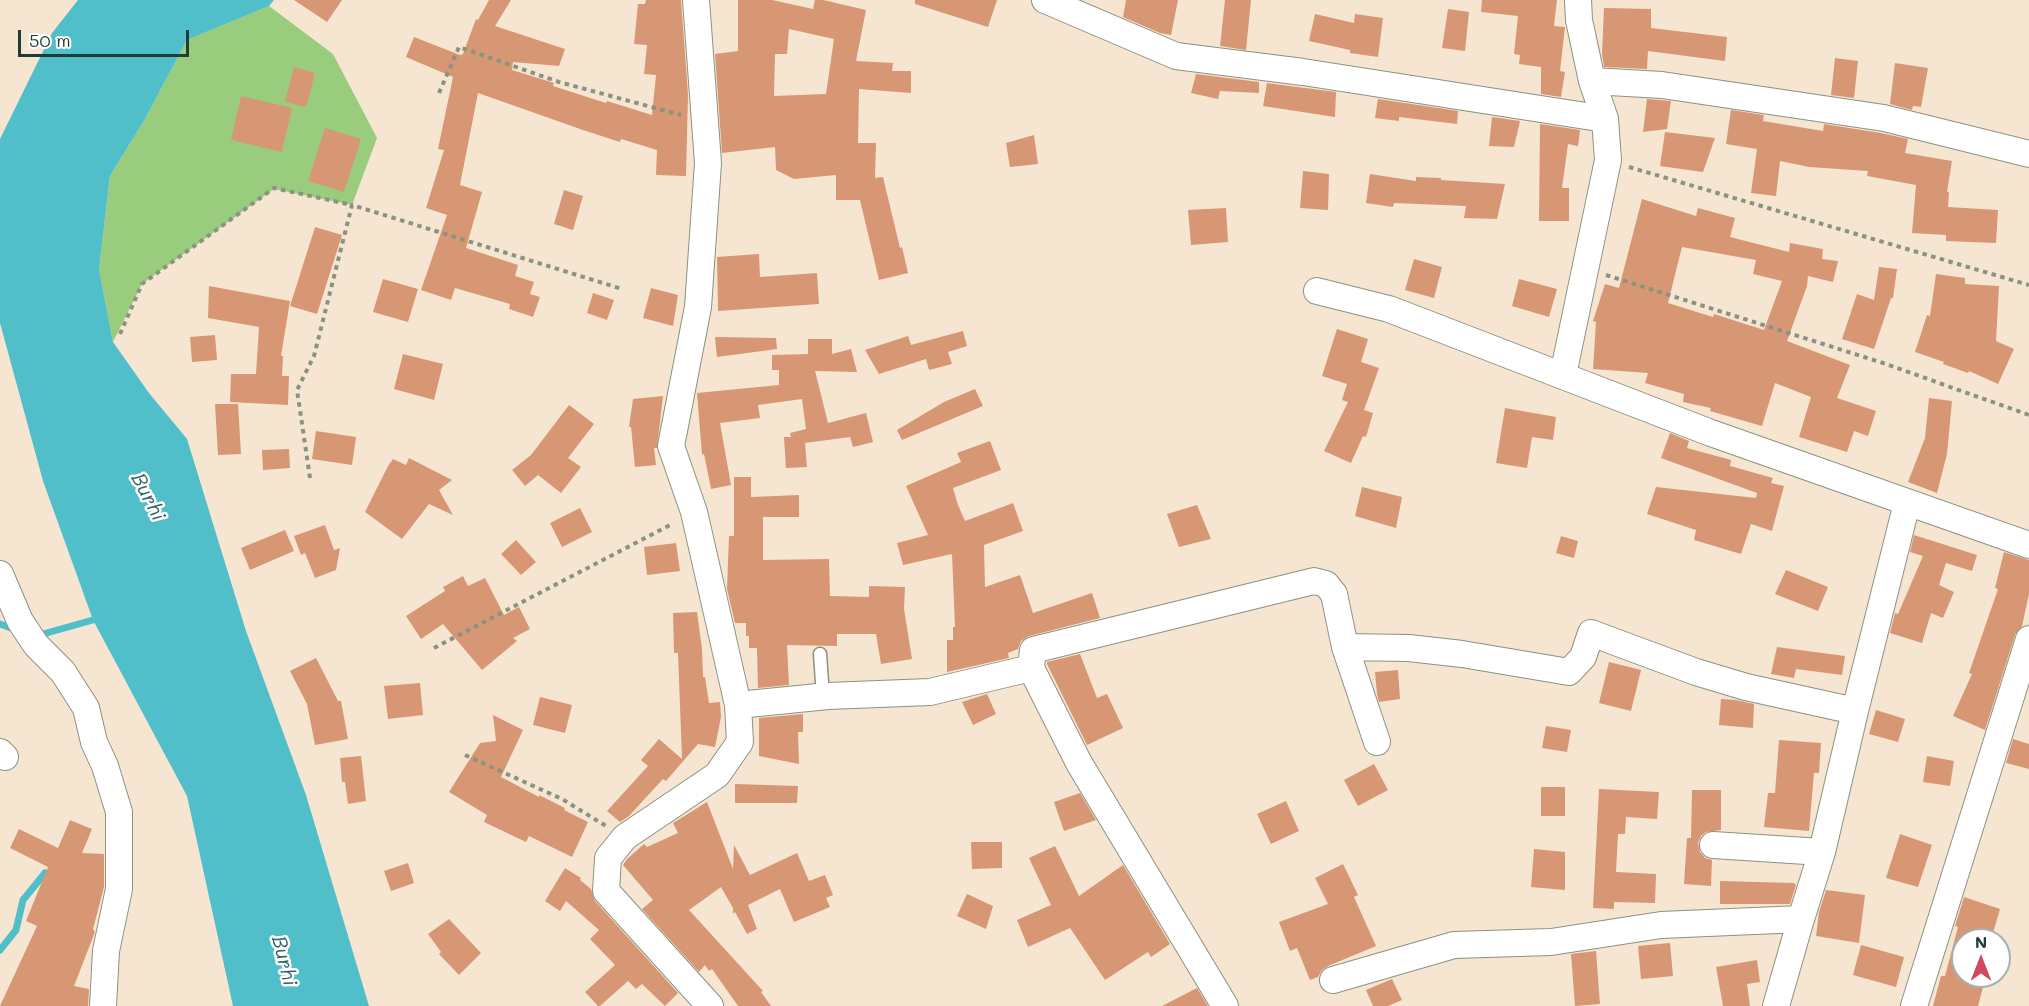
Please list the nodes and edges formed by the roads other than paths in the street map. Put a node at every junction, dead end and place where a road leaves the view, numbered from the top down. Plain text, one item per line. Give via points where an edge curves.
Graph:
1 (696, 0) edge
2 (1045, 0) edge
3 (1578, 0) edge
4 (1592, 81) junction
5 (1605, 119) junction
6 (2029, 154) edge
7 (1317, 291) dead end
8 (1563, 375) junction
9 (1908, 502) junction
10 (2029, 545) edge
11 (0, 574) edge
12 (2029, 639) edge
13 (1345, 646) junction
14 (820, 654) dead end
15 (1030, 668) junction
16 (823, 696) junction
17 (738, 705) junction
18 (1855, 711) junction
19 (1377, 742) dead end
20 (1713, 845) dead end
21 (1822, 852) junction
22 (1801, 919) junction
23 (1333, 980) dead end
24 (103, 1006) edge
25 (710, 1006) edge
26 (1225, 1006) edge
27 (1776, 1006) edge
28 (1914, 1006) edge

1 - 17 street via 708,163 698,307 671,446 694,512
2 - 5 street via 1176,56
3 - 4 street
4 - 5 street
4 - 6 street via 1662,86 1884,118
5 - 8 street via 1608,160
7 - 8 street via 1389,309
8 - 9 street via 1711,433
9 - 10 street
9 - 18 street
11 - 24 street via 20,621 36,645 63,672 86,708 119,813 119,889 106,951
12 - 28 street
13 - 15 street via 1334,594 1326,584 1314,581 1033,650
13 - 18 street via 1462,654 1569,672 1583,657 1591,633 1746,687
13 - 19 street
14 - 16 lane
15 - 16 street via 930,692
15 - 26 street via 1079,763
16 - 17 street
17 - 25 street via 740,742 717,775 625,837 608,858 606,891
18 - 21 street
20 - 21 street
21 - 22 street
22 - 23 street via 1661,925 1551,942 1454,945
22 - 27 street

